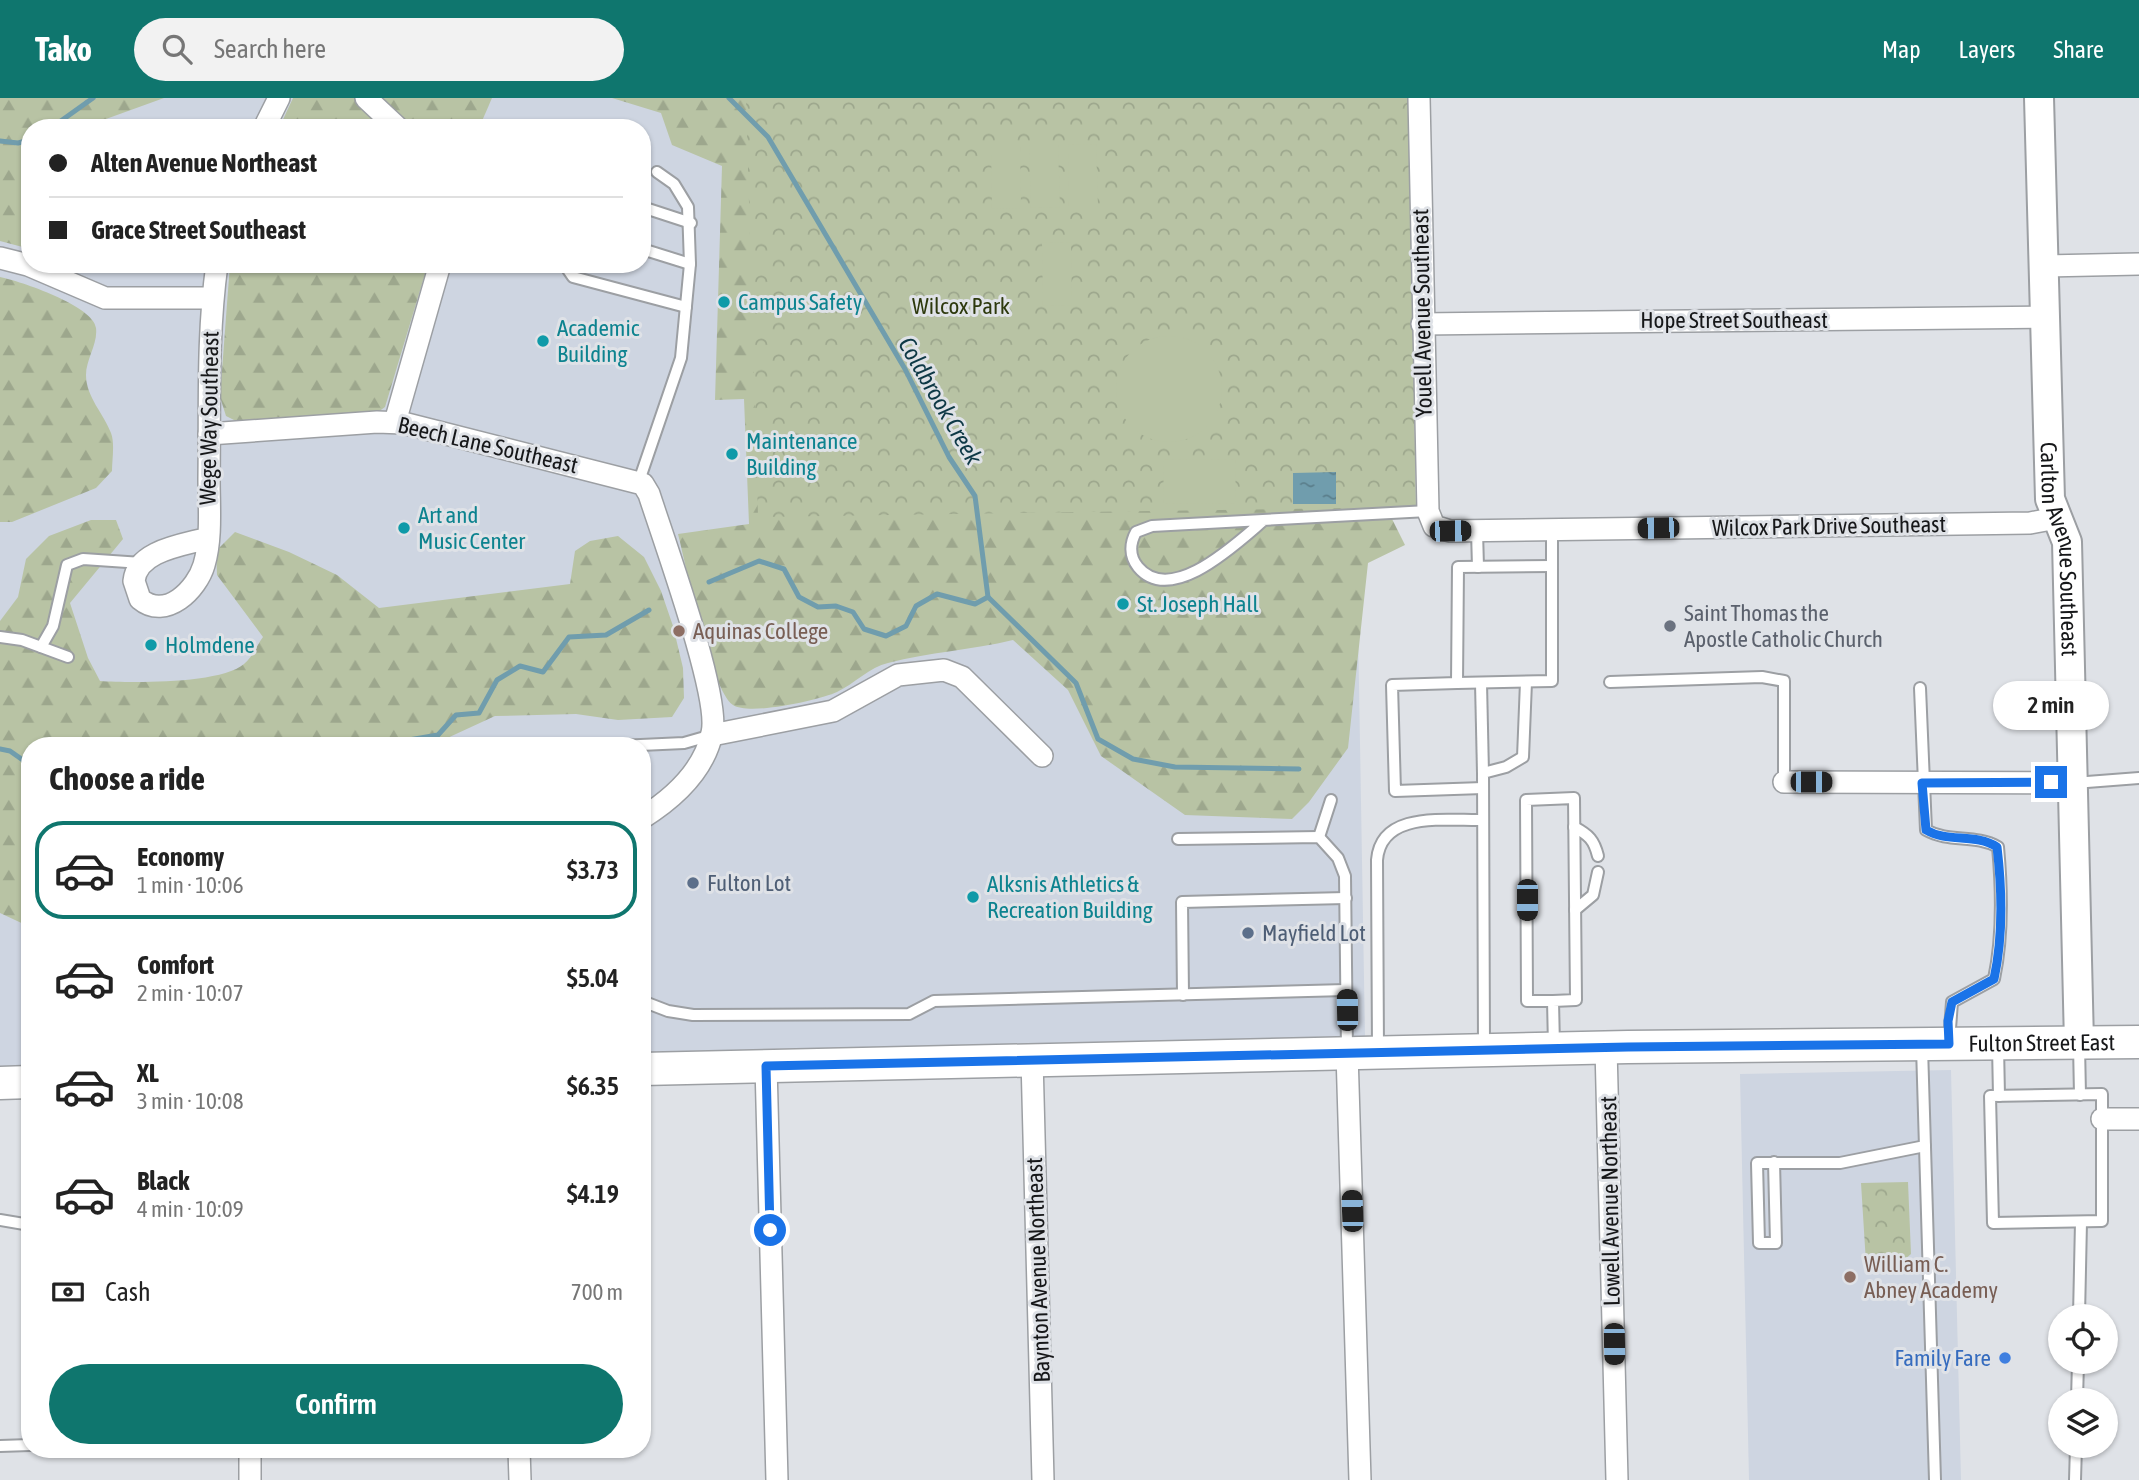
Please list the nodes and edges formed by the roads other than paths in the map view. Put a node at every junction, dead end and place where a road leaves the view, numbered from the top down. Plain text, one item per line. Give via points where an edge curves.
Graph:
1 (279, 98) edge
2 (366, 98) edge
3 (1419, 98) edge
4 (2039, 98) edge
5 (268, 119) edge
6 (388, 119) edge
7 (657, 172) dead end
8 (651, 210) edge
9 (691, 222) junction
10 (651, 252) edge
11 (0, 258) edge
12 (21, 263) edge
13 (690, 264) junction
14 (2139, 264) edge
15 (2045, 265) junction
16 (47, 273) edge
17 (216, 273) edge
18 (437, 273) edge
19 (570, 273) edge
20 (212, 298) junction
21 (687, 307) junction
22 (2046, 317) junction
23 (1422, 324) junction
24 (395, 422) junction
25 (209, 434) junction
26 (639, 481) junction
27 (1431, 518) junction
28 (2057, 518) junction
29 (1263, 521) junction
30 (1552, 530) junction
31 (1477, 531) junction
32 (208, 538) junction
33 (142, 562) junction
34 (1552, 566) junction
35 (1478, 567) junction
36 (0, 637) edge
37 (41, 647) junction
38 (68, 657) dead end
39 (1526, 682) junction
40 (1610, 682) dead end
41 (1481, 683) junction
42 (1457, 684) junction
43 (1920, 688) dead end
44 (712, 735) junction
45 (651, 745) edge
46 (1042, 756) dead end
47 (1483, 773) junction
48 (2139, 778) edge
49 (1784, 782) joint
50 (1922, 783) junction
51 (2074, 783) junction
52 (1483, 789) junction
53 (1331, 800) dead end
54 (651, 811) edge
55 (1483, 820) junction
56 (1574, 827) junction
57 (1319, 837) junction
58 (1178, 839) dead end
59 (1598, 856) dead end
60 (1598, 872) dead end
61 (1346, 898) junction
62 (1575, 910) junction
63 (1346, 990) junction
64 (1183, 995) junction
65 (1553, 1001) junction
66 (651, 1004) edge
67 (2139, 1042) edge
68 (2079, 1043) junction
69 (1935, 1044) junction
70 (1998, 1044) junction
71 (1606, 1048) junction
72 (1554, 1049) junction
73 (1484, 1051) junction
74 (1347, 1053) junction
75 (1378, 1053) junction
76 (1032, 1059) junction
77 (766, 1066) junction
78 (651, 1069) edge
79 (21, 1082) edge
80 (0, 1083) edge
81 (2080, 1095) junction
82 (1999, 1096) junction
83 (2102, 1119) junction
84 (2139, 1119) edge
85 (1925, 1146) junction
86 (1774, 1162) junction
87 (0, 1220) edge
88 (2081, 1222) junction
89 (21, 1224) edge
90 (2079, 1304) edge
91 (21, 1445) edge
92 (0, 1446) edge
93 (250, 1458) edge
94 (519, 1458) edge
95 (2076, 1458) edge
96 (250, 1480) edge
97 (520, 1480) edge
98 (778, 1480) edge
99 (1043, 1480) edge
100 (1360, 1480) edge
101 (1617, 1480) edge
102 (1935, 1480) edge
103 (2075, 1480) edge

1 - 5 street
2 - 6 street
3 - 23 street, Youell Avenue Southeast
4 - 15 street, Carlton Avenue Southeast
7 - 9 lane via 682,193
8 - 9 lane
9 - 13 lane
10 - 13 lane
11 - 12 street
13 - 21 lane
14 - 15 street
15 - 22 street, Carlton Avenue Southeast
16 - 20 street via 105,298
17 - 20 street, Wege Way Southeast
18 - 24 street
19 - 21 lane
20 - 25 street, Wege Way Southeast
21 - 26 lane via 678,370
22 - 23 street, Hope Street Southeast
22 - 28 street, Carlton Avenue Southeast via 2050,499
23 - 27 street, Youell Avenue Southeast
24 - 25 street, Beech Lane Southeast
24 - 26 street, Beech Lane Southeast
25 - 32 street, Wege Way Southeast
26 - 44 street via 649,494 709,690
27 - 29 lane
27 - 31 street, Wilcox Park Drive Southeast via 1450,531
28 - 30 street, Wilcox Park Drive Southeast via 2016,523
28 - 51 street, Carlton Avenue Southeast via 2067,542
29 - 29 lane via 1152,526 1136,532 1132,555 1150,576 1189,575 1207,567
30 - 31 street, Wilcox Park Drive Southeast
30 - 34 lane
31 - 35 lane
32 - 33 street, Wege Way Southeast
32 - 33 street, Wege Way Southeast via 199,579 191,591 171,603 155,606 138,596 134,581
33 - 37 lane via 83,559 67,565 53,626
34 - 35 lane
34 - 39 lane via 1552,681
35 - 42 lane via 1458,567
36 - 37 lane
37 - 38 lane
39 - 41 lane
39 - 47 lane via 1523,757
40 - 49 lane via 1762,677 1784,681
41 - 42 lane
41 - 47 lane
42 - 52 lane via 1392,685 1395,791
43 - 50 lane
44 - 45 lane via 684,743
44 - 46 street via 833,711 898,675 944,670 962,677
44 - 54 street via 692,777
47 - 52 lane
48 - 51 lane
49 - 50 street
50 - 51 street
50 - 69 lane via 1926,830 1937,837 1985,840 1997,847 2000,870 1999,956 1994,979 1952,1002
51 - 68 street, Carlton Avenue Southeast
52 - 55 lane
53 - 57 lane
55 - 73 lane
55 - 75 lane via 1407,824 1386,834 1380,846
56 - 59 lane via 1589,835
56 - 62 lane
56 - 65 lane via 1574,798 1526,800 1527,1001
57 - 58 lane
57 - 61 lane via 1343,867
60 - 62 lane via 1593,895
61 - 63 lane
61 - 64 lane via 1182,902
62 - 65 lane via 1576,1000
63 - 64 lane
63 - 74 lane
64 - 66 lane via 934,1001 909,1014 739,1017 682,1014
65 - 72 lane
67 - 68 main road, Fulton Street East
68 - 70 main road, Fulton Street East
68 - 81 lane
69 - 70 main road, Fulton Street East
69 - 71 main road, Fulton Street East
69 - 85 lane
70 - 82 lane
71 - 72 main road, Fulton Street East
71 - 101 street, Lowell Avenue Northeast
72 - 73 main road, Fulton Street East
73 - 75 main road, Fulton Street East
74 - 75 main road, Fulton Street East
74 - 76 main road, Fulton Street East
74 - 100 street
76 - 77 main road, Fulton Street East
76 - 99 street, Baynton Avenue Northeast
77 - 78 main road, Fulton Street East
77 - 98 street
79 - 80 main road
81 - 82 lane
81 - 83 lane via 2102,1094
82 - 88 lane via 1990,1096 1993,1223
83 - 84 street
83 - 88 lane via 2102,1221
85 - 86 lane via 1840,1163
85 - 102 lane
86 - 86 lane via 1776,1243 1759,1243 1757,1163
87 - 89 lane
88 - 90 lane
91 - 92 lane
93 - 96 street
94 - 97 street
95 - 103 lane

